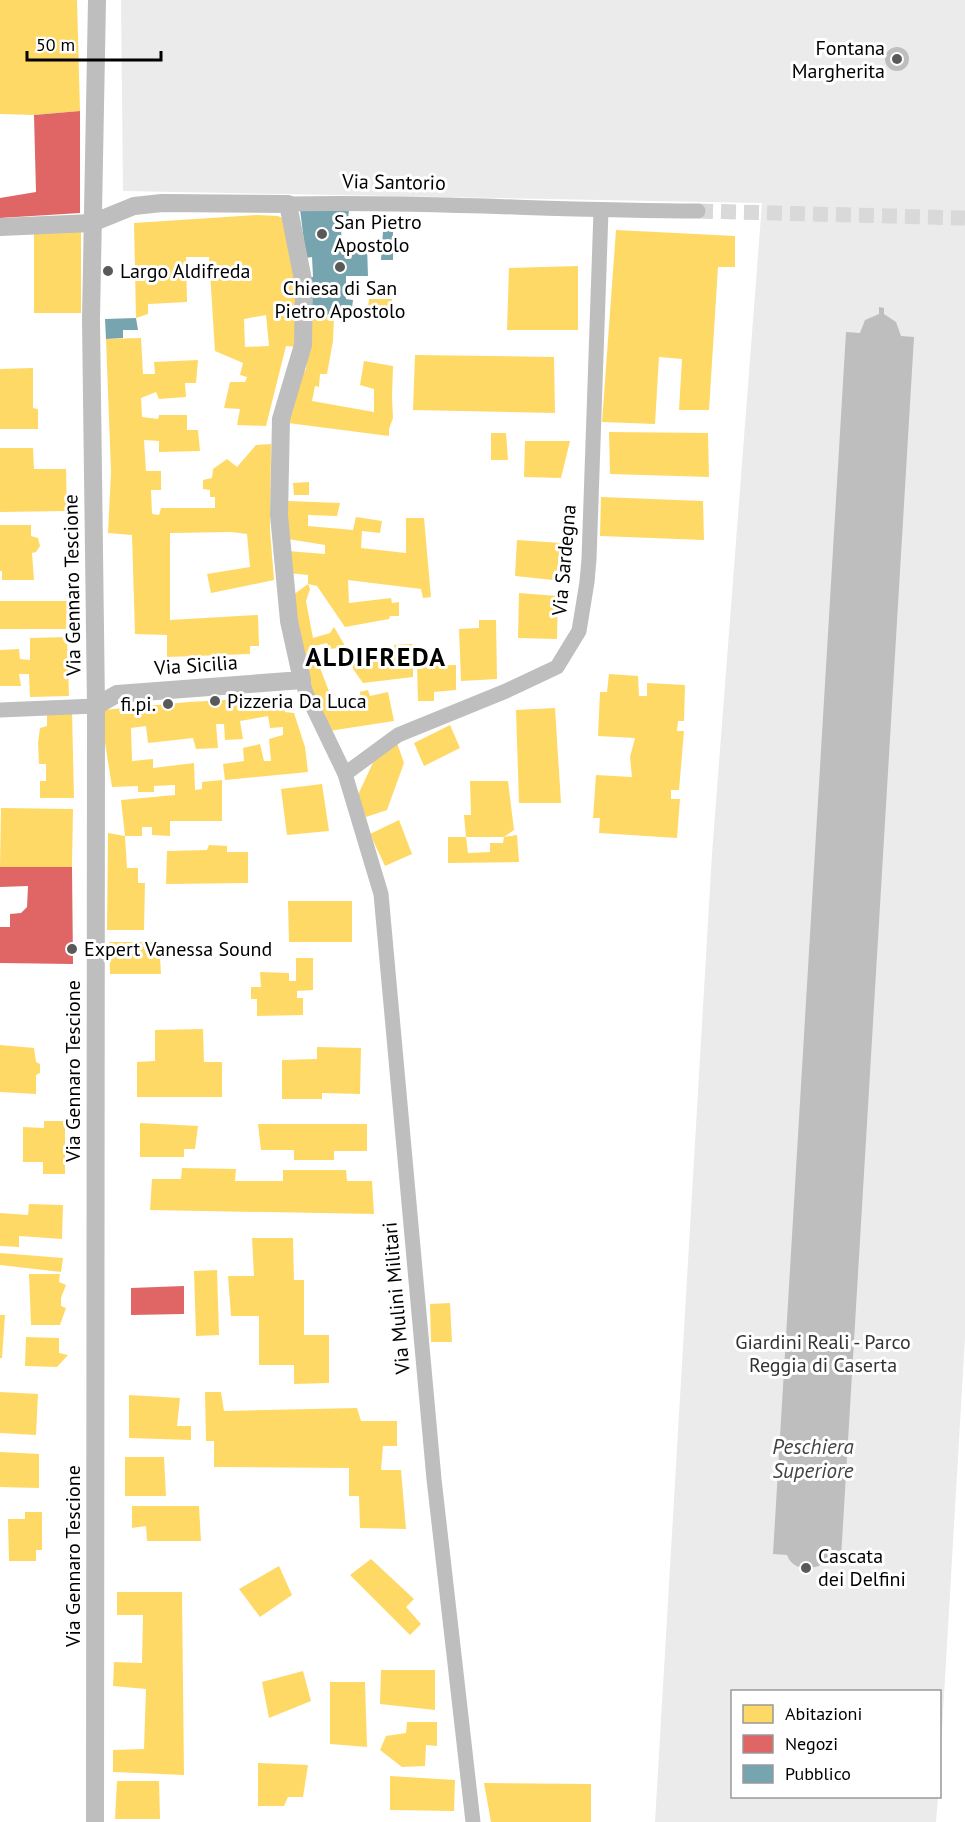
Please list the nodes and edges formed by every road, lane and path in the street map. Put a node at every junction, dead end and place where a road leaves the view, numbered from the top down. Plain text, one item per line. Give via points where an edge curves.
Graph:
1 (97, 0) edge
2 (288, 204) junction
3 (601, 211) junction
4 (698, 211) tunnel mouth
5 (92, 223) junction
6 (0, 227) edge
7 (302, 680) junction
8 (96, 706) junction
9 (0, 710) edge
10 (345, 774) junction
11 (95, 1822) edge
12 (472, 1822) edge

1 - 5 street
2 - 3 street, Via Santorio
2 - 5 street, Via Santorio via 162,203 134,206
2 - 7 street via 304,285 303,345 281,419 279,515 289,621
3 - 4 street, Via Santorio
3 - 10 street, Via Sardegna via 589,559 579,631 557,667 398,735
5 - 6 street, Via Santorio
5 - 8 street, Via Gennaro Tescione
7 - 8 street, Via Sicilia via 117,694
7 - 10 street, Via Mulini Militari
8 - 9 street
8 - 11 street, Via Gennaro Tescione
10 - 12 street, Via Mulini Militari via 381,894 434,1479

